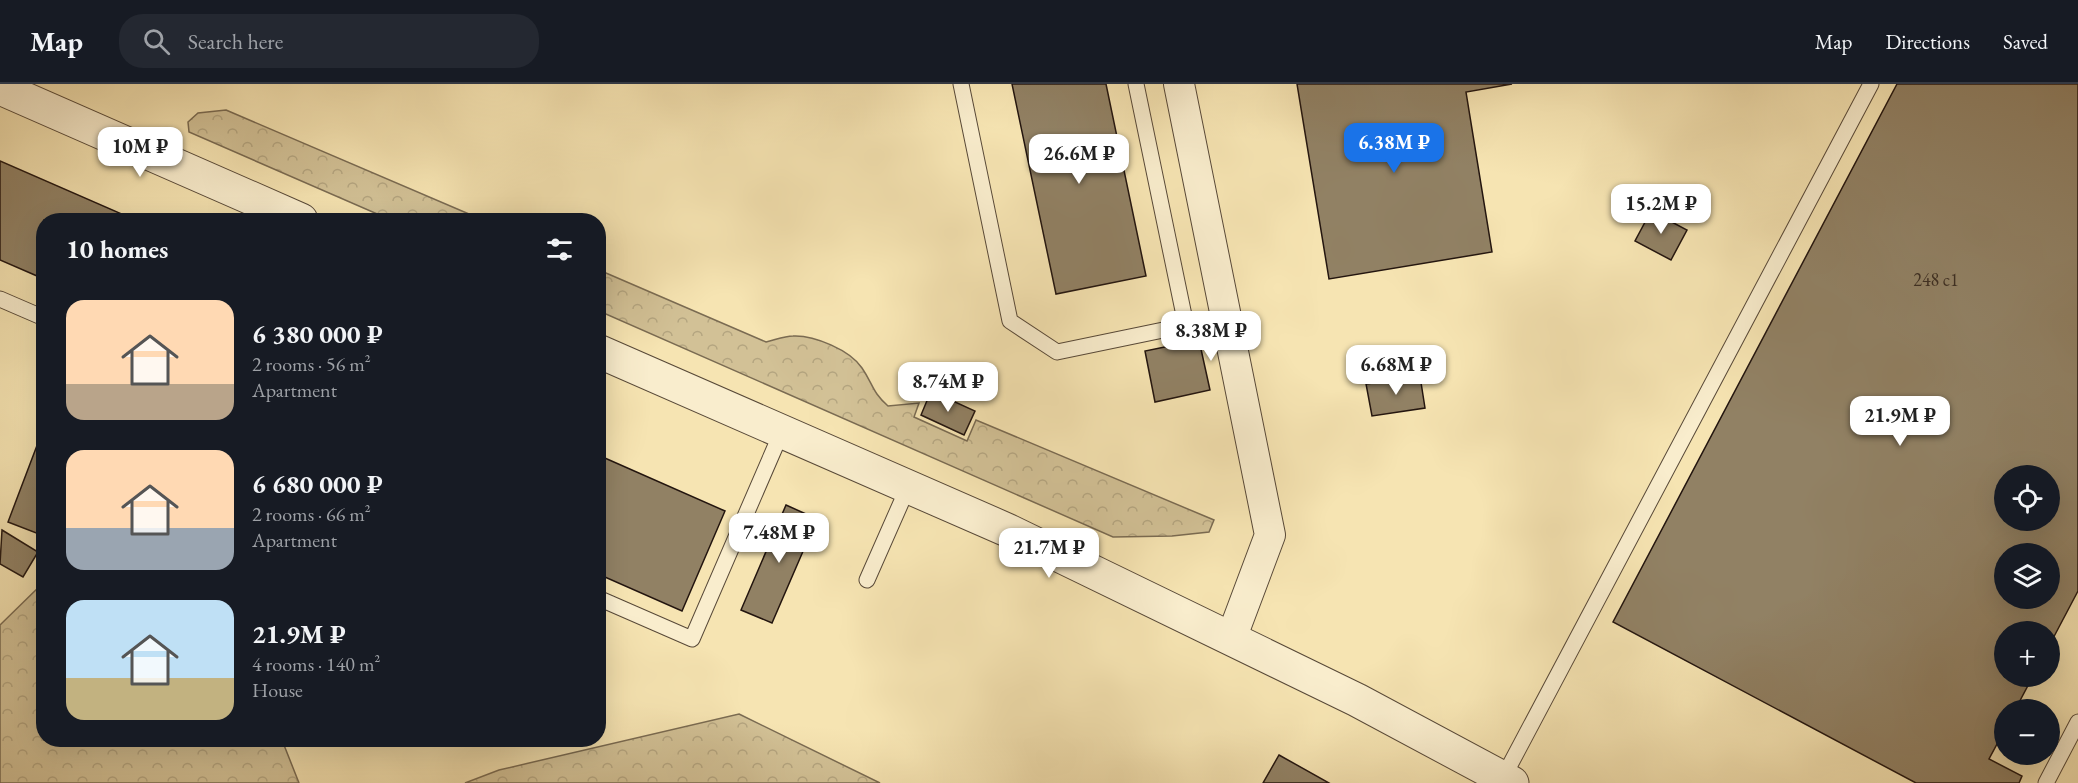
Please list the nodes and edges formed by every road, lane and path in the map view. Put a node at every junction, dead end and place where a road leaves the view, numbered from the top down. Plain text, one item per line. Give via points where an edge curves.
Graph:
1 (961, 84) edge
2 (1136, 84) edge
3 (1179, 84) edge
4 (1871, 84) edge
5 (5, 88) edge
6 (286, 213) edge
7 (0, 299) edge
8 (36, 315) edge
9 (1226, 317) junction
10 (1186, 325) junction
11 (606, 355) edge
12 (782, 432) junction
13 (908, 487) junction
14 (867, 580) dead end
15 (606, 601) edge
16 (1232, 639) junction
17 (2078, 722) edge
18 (1508, 781) edge
19 (2046, 783) edge

1 - 10 lane via 1010,321 1057,352
2 - 10 lane
3 - 9 street
4 - 18 lane
5 - 6 street
7 - 8 lane
9 - 10 lane
9 - 16 street via 1270,535
11 - 12 street
12 - 13 street
12 - 15 lane via 692,639
13 - 14 lane
13 - 16 street via 1007,530
16 - 18 street
17 - 19 lane

